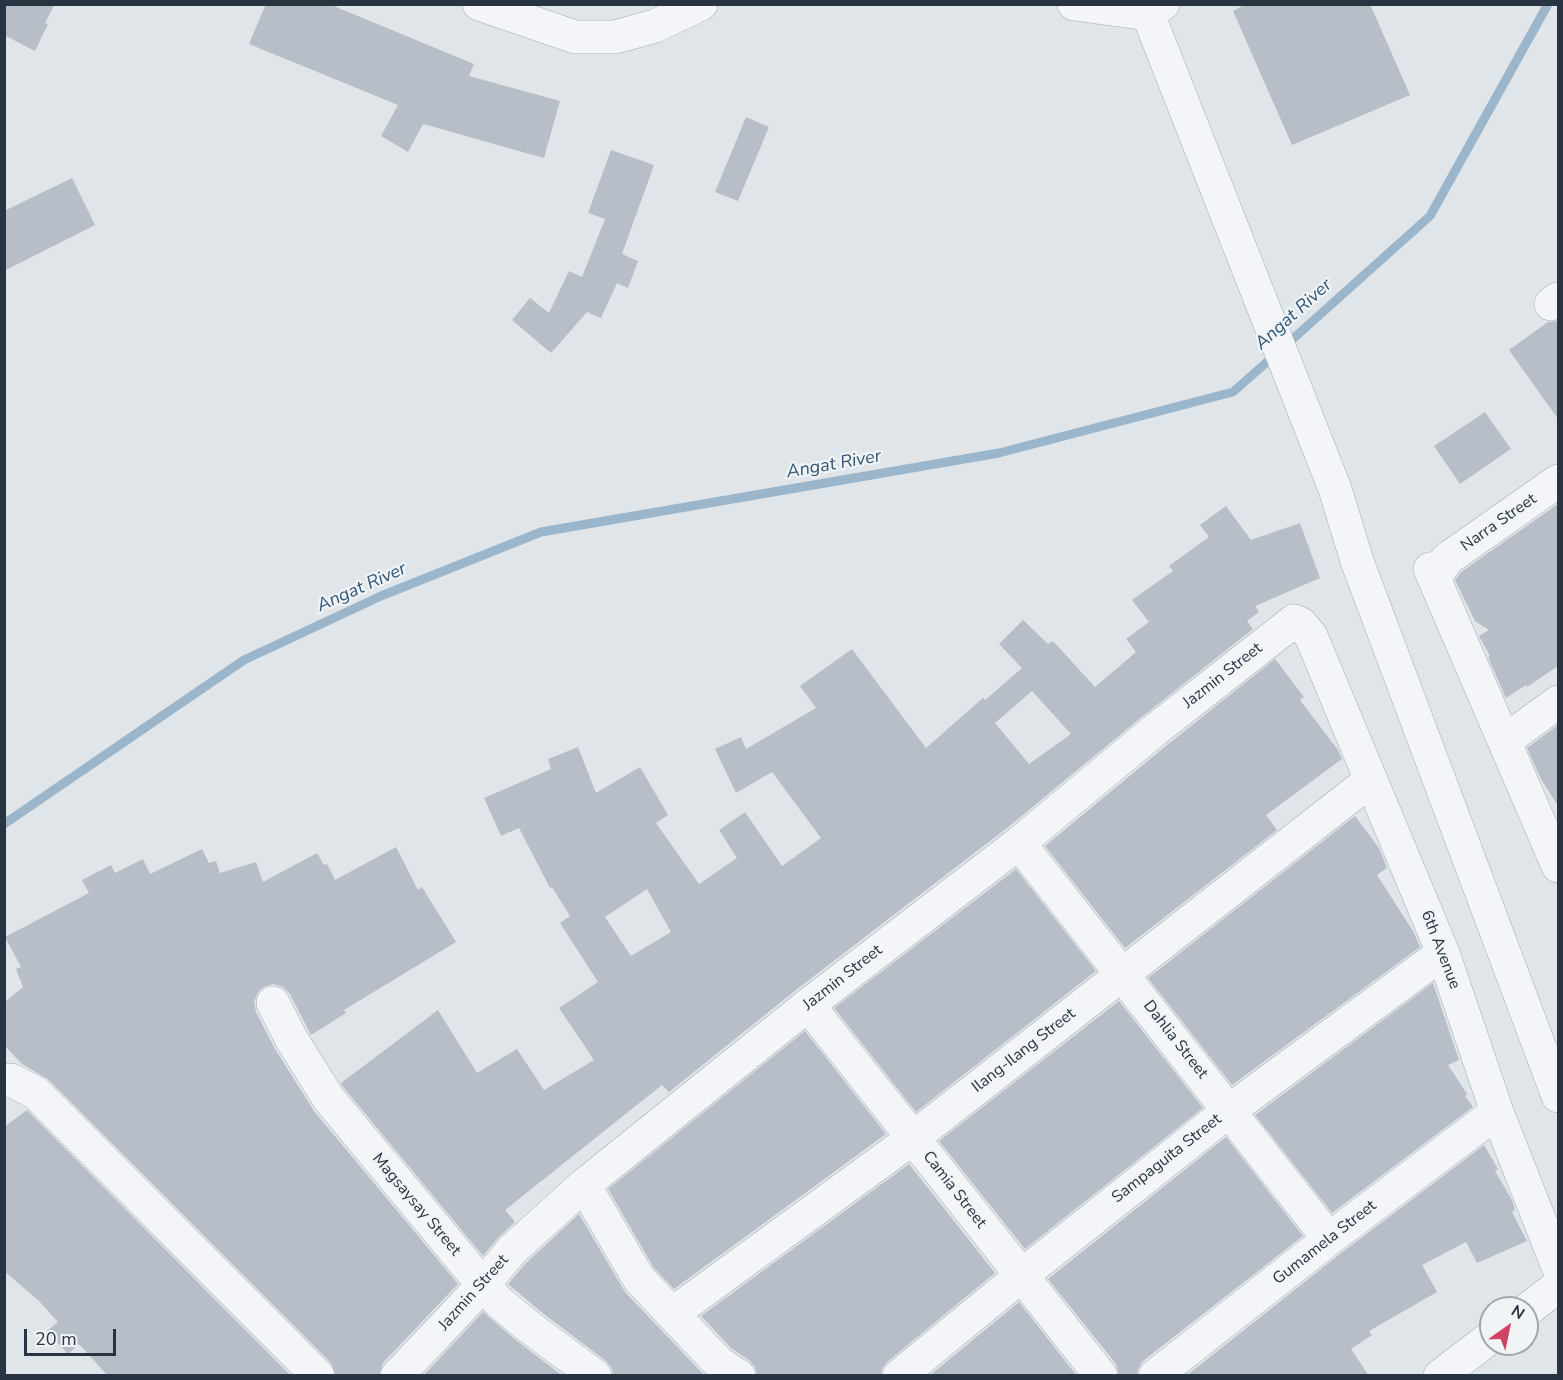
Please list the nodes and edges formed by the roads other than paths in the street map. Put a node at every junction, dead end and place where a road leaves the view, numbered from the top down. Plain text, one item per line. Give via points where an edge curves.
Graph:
1 (479, 4) edge
2 (701, 4) edge
3 (1074, 4) edge
4 (1152, 8) edge
5 (1558, 481) edge
6 (1311, 636) joint
7 (1558, 702) edge
8 (1505, 741) junction
9 (1371, 780) junction
10 (1019, 843) junction
11 (1558, 867) edge
12 (1443, 953) junction
13 (1122, 973) junction
14 (273, 1003) dead end
15 (808, 1005) junction
16 (4, 1081) edge
17 (1558, 1096) edge
18 (1230, 1110) junction
19 (1497, 1112) junction
20 (913, 1138) junction
21 (584, 1185) junction
22 (1329, 1239) junction
23 (1558, 1267) edge
24 (1020, 1276) junction
25 (483, 1285) junction
26 (1558, 1286) edge
27 (1539, 1301) edge
28 (672, 1314) junction
29 (1479, 1346) edge
30 (318, 1376) edge
31 (397, 1376) edge
32 (595, 1376) edge
33 (739, 1376) edge
34 (899, 1376) edge
35 (1101, 1376) edge
36 (1155, 1376) edge
37 (1440, 1376) edge

1 - 2 street via 575,37 615,37 654,26
3 - 4 street
4 - 17 street via 1335,489 1357,561
5 - 8 street, Narra Street via 1447,559 1442,567 1430,569
6 - 9 street, 6th Avenue
6 - 10 street, Jazmin Street via 1301,624 1290,623
7 - 8 street
8 - 11 street
9 - 12 street, 6th Avenue
9 - 13 street, Ilang-Ilang Street
10 - 13 street, Dahlia Street
10 - 15 street, Jazmin Street
12 - 18 street, Sampaguita Street
12 - 19 street, 6th Avenue
13 - 18 street, Dahlia Street
13 - 20 street, Ilang-Ilang Street
14 - 25 street, Magsaysay Street via 329,1099
15 - 20 street, Camia Street
15 - 21 street, Jazmin Street
16 - 30 street via 11,1080 36,1093
18 - 22 street, Dahlia Street
18 - 24 street, Sampaguita Street
19 - 22 street, Gumamela Street
19 - 23 street, 6th Avenue
20 - 24 street, Camia Street
20 - 28 street, Ilang-Ilang Street
21 - 25 street, Jazmin Street via 512,1250
21 - 28 street via 639,1279
22 - 36 street, Gumamela Street
24 - 34 street, Sampaguita Street
24 - 35 street, Camia Street
25 - 31 street, Jazmin Street
25 - 32 street, Magsaysay Street via 528,1326
26 - 27 street
28 - 33 street via 719,1363
29 - 37 street

